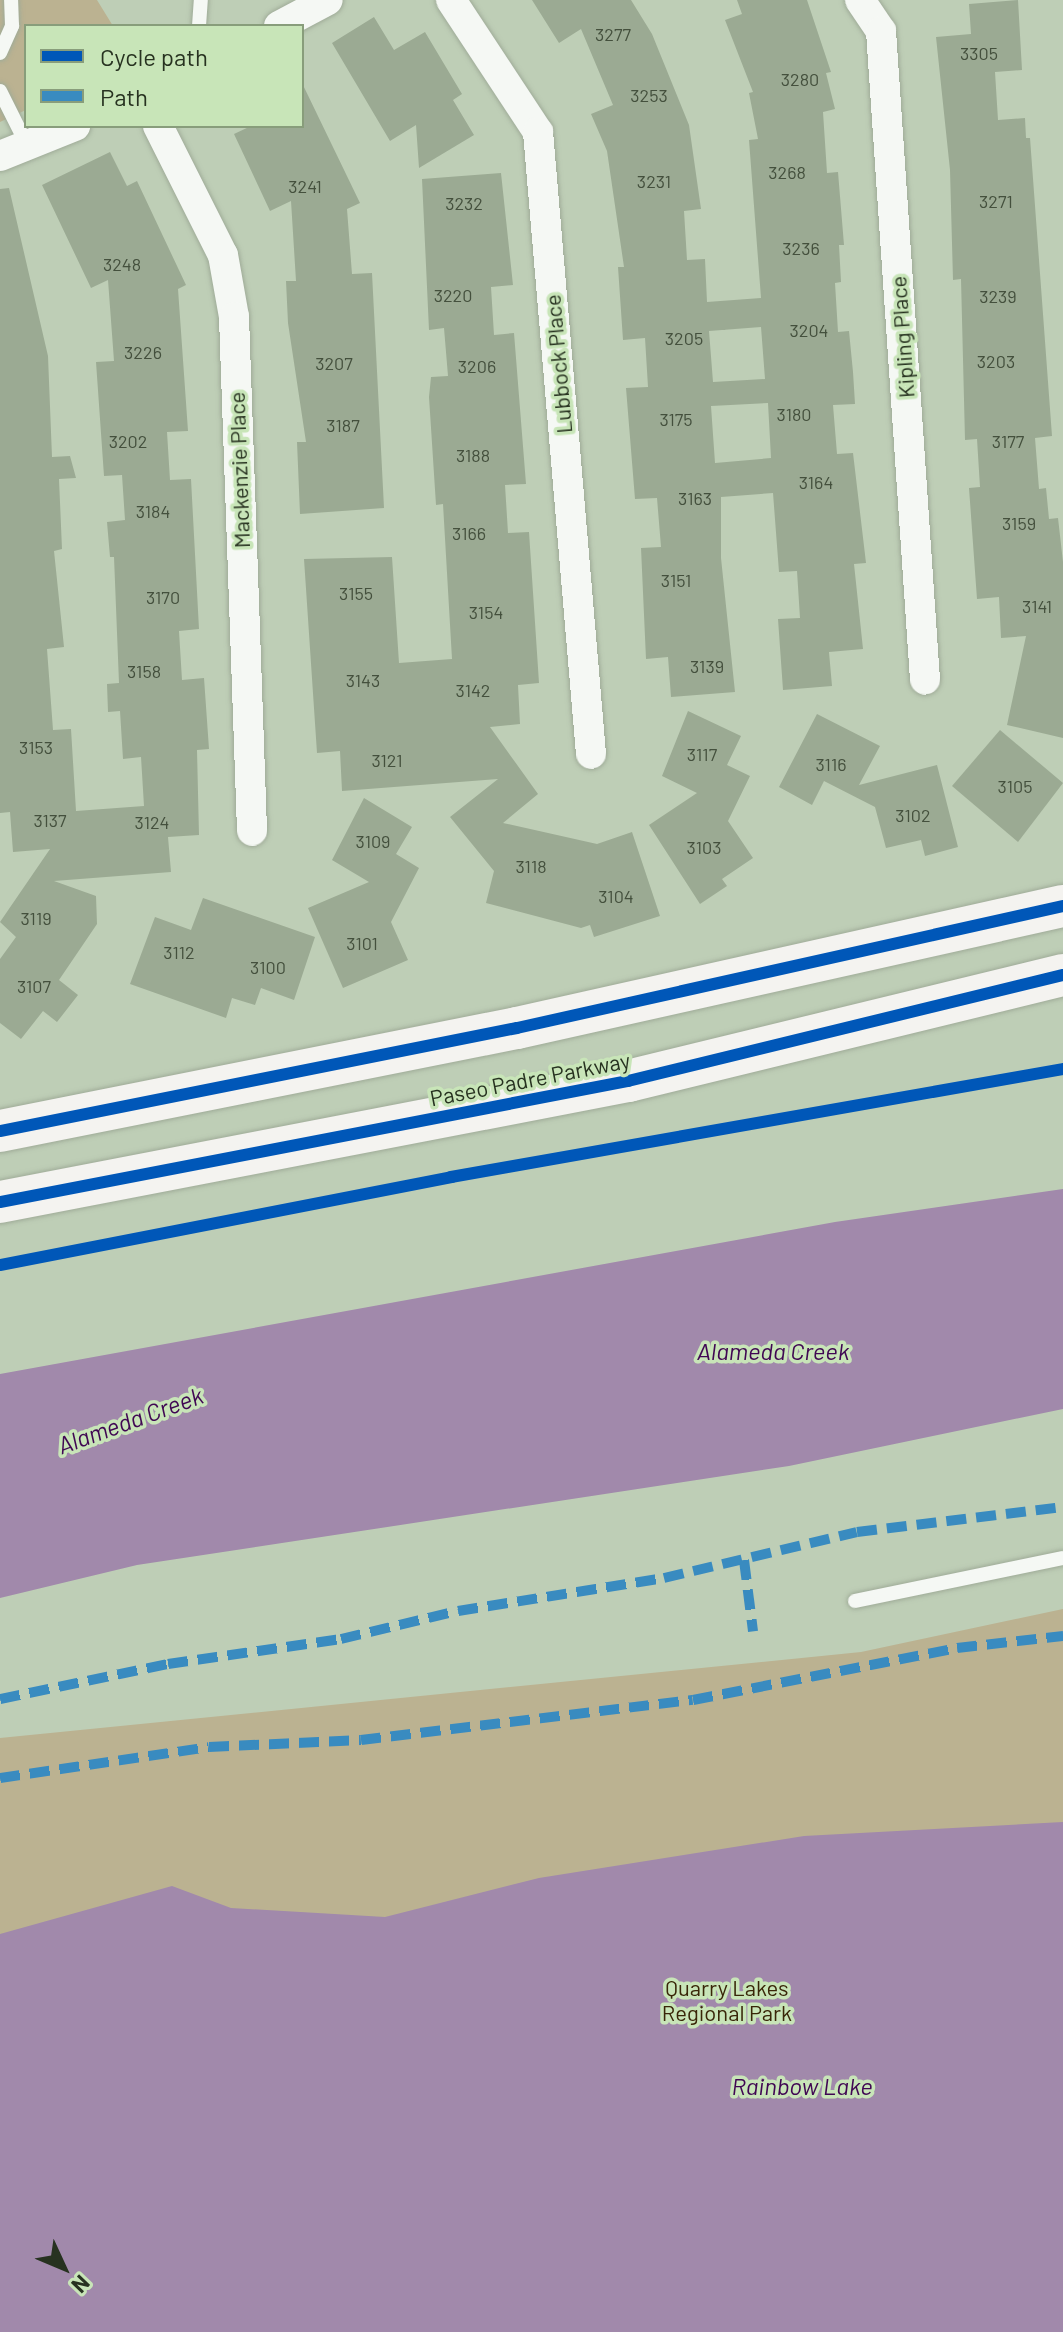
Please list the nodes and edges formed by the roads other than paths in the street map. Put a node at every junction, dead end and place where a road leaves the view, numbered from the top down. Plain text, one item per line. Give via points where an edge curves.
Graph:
1 (11, 0) edge
2 (201, 0) edge
3 (328, 0) edge
4 (451, 0) edge
5 (860, 0) edge
6 (199, 24) edge
7 (283, 24) edge
8 (0, 53) edge
9 (0, 91) edge
10 (70, 128) edge
11 (159, 128) edge
12 (13, 151) edge
13 (925, 680) dead end
14 (591, 754) dead end
15 (252, 831) dead end
16 (1063, 906) edge
17 (1063, 975) edge
18 (1063, 988) edge
19 (998, 991) junction
20 (0, 1131) edge
21 (0, 1202) edge
22 (1063, 1558) edge
23 (855, 1601) dead end

1 - 8 lane via 12,26
2 - 6 lane
3 - 7 street
4 - 14 street, Lubbock Place via 538,132
5 - 13 street, Kipling Place via 881,31
9 - 12 lane
10 - 12 street
11 - 15 street, Mackenzie Place via 223,255 234,317
16 - 20 main road via 517,1028
17 - 19 main road, Paseo Padre Parkway
18 - 19 main road
19 - 21 main road, Paseo Padre Parkway via 628,1081
22 - 23 lane

